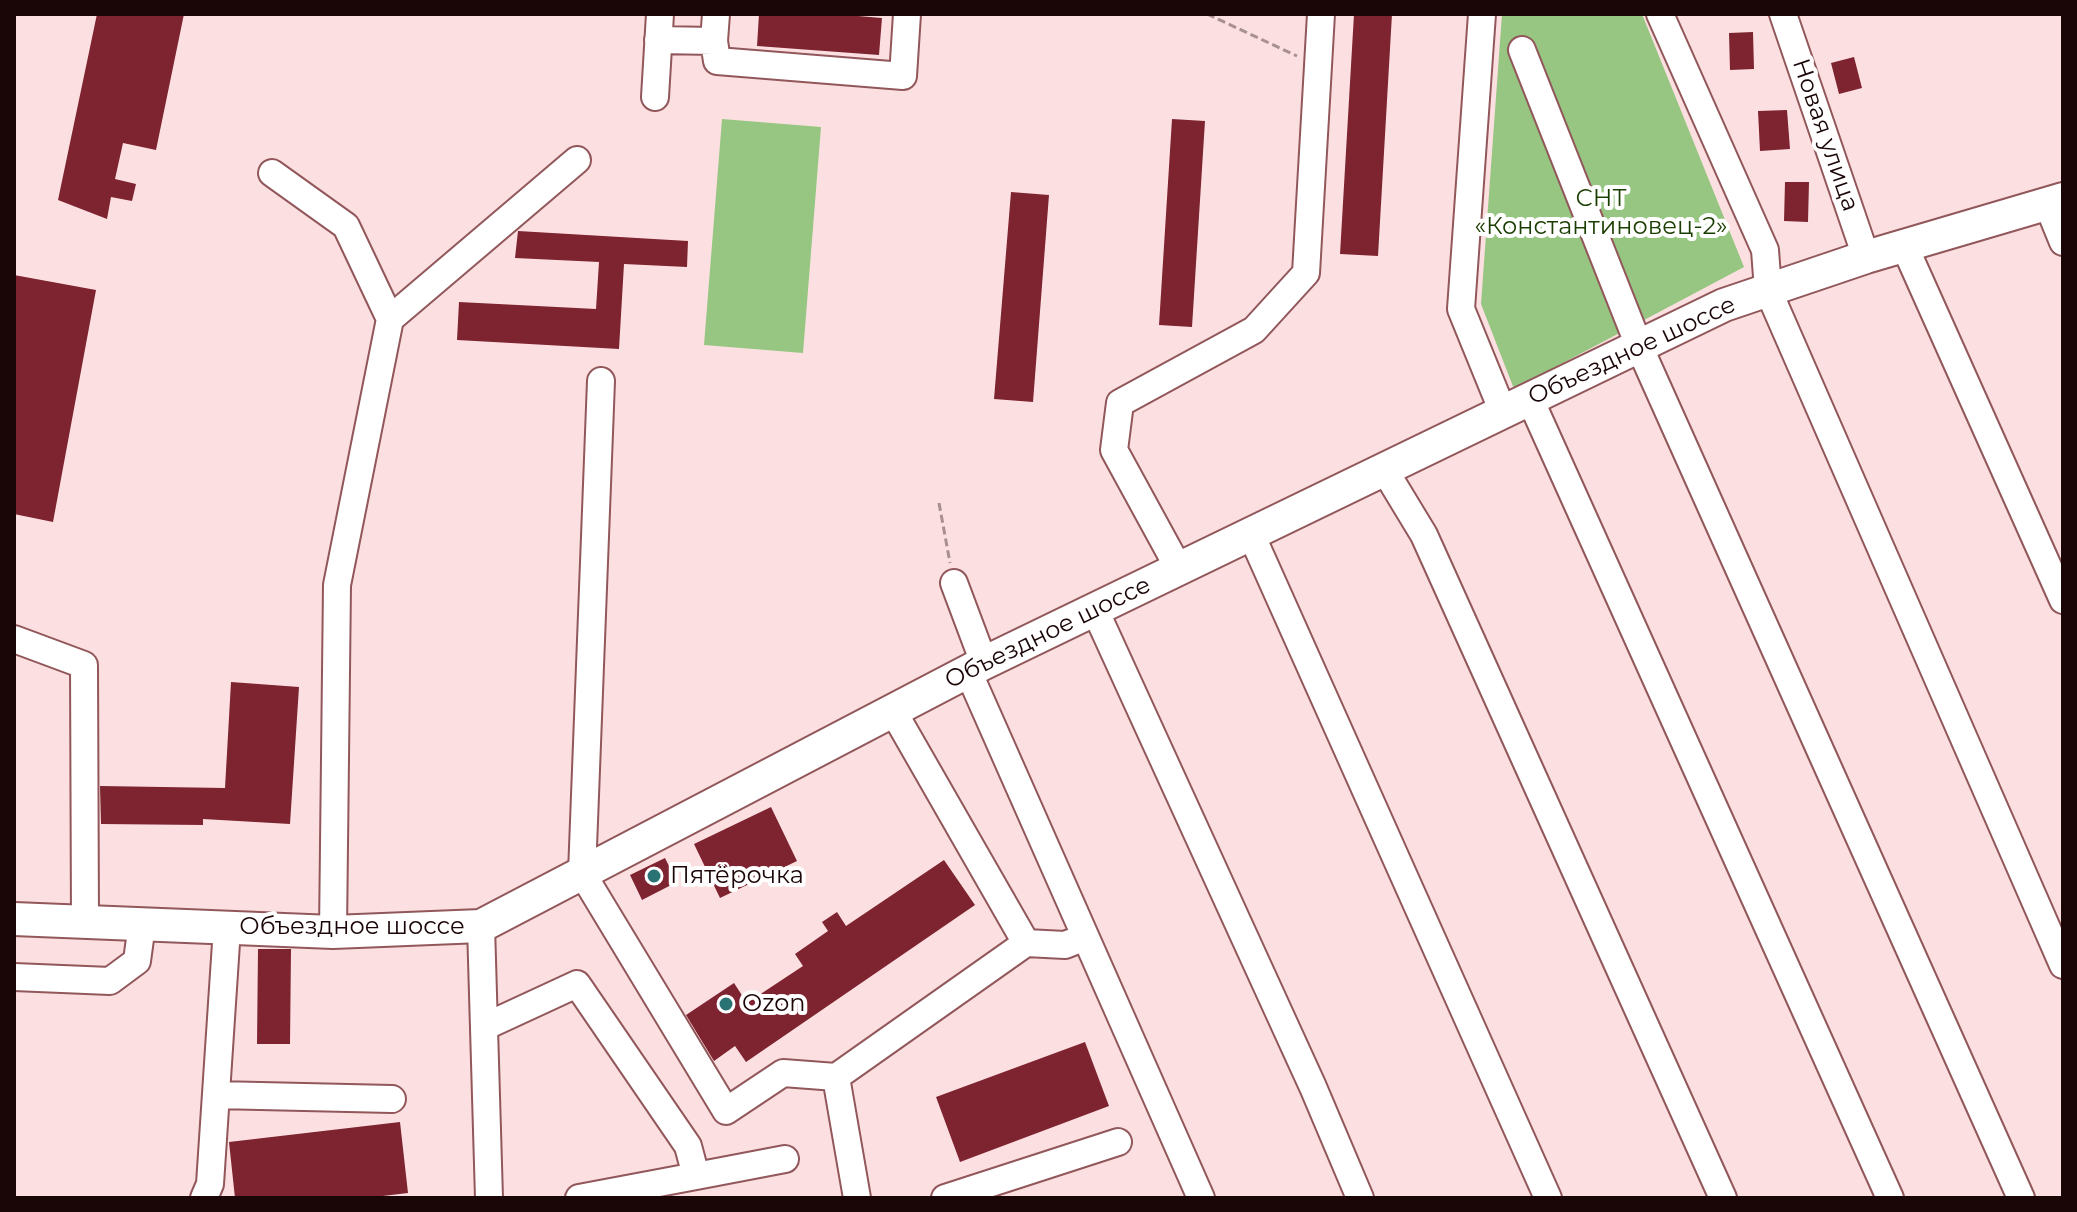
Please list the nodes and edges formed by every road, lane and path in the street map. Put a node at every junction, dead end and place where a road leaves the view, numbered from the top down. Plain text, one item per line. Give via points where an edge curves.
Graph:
1 (716, 14) edge
2 (907, 14) edge
3 (1207, 14) edge
4 (1321, 14) edge
5 (1482, 14) edge
6 (1660, 14) edge
7 (1783, 14) edge
8 (659, 27) edge
9 (714, 41) junction
10 (1522, 50) dead end
11 (1318, 66) junction
12 (655, 97) dead end
13 (577, 160) dead end
14 (272, 173) dead end
15 (2055, 201) edge
16 (2063, 242) edge
17 (1904, 245) junction
18 (1866, 257) junction
19 (1768, 290) junction
20 (390, 319) junction
21 (1639, 346) junction
22 (601, 381) dead end
23 (1516, 406) junction
24 (1384, 469) junction
25 (939, 503) dead end
26 (1251, 534) junction
27 (1179, 569) junction
28 (954, 583) joint
29 (2063, 600) edge
30 (1095, 610) junction
31 (14, 639) edge
32 (976, 667) junction
33 (893, 711) junction
34 (582, 873) junction
35 (14, 919) edge
36 (85, 922) junction
37 (142, 924) junction
38 (481, 926) junction
39 (227, 928) junction
40 (333, 932) junction
41 (1085, 937) junction
42 (1026, 943) junction
43 (2063, 965) edge
44 (14, 977) edge
45 (484, 1027) junction
46 (836, 1077) junction
47 (216, 1095) junction
48 (392, 1099) dead end
49 (1118, 1142) dead end
50 (785, 1159) dead end
51 (696, 1176) junction
52 (204, 1198) edge
53 (489, 1198) edge
54 (579, 1198) edge
55 (857, 1198) edge
56 (945, 1198) edge
57 (1201, 1198) edge
58 (1360, 1198) edge
59 (1548, 1198) edge
60 (1723, 1198) edge
61 (1890, 1198) edge
62 (2021, 1198) edge

1 - 9 street
2 - 9 street via 903,76 717,61
3 - 11 path
4 - 11 street
5 - 23 street via 1461,309
6 - 19 street via 1765,250
7 - 18 street, Новая улица
8 - 9 street
8 - 12 street
10 - 21 street
11 - 27 street via 1306,273 1254,330 1120,403 1114,450
13 - 20 street
14 - 20 street via 346,226
15 - 16 street
15 - 17 main road, Объездное шоссе
17 - 18 main road, Объездное шоссе
17 - 29 street
18 - 19 main road, Объездное шоссе
19 - 21 main road, Объездное шоссе
19 - 43 street
20 - 40 street via 337,585
21 - 23 main road, Объездное шоссе
21 - 62 street
22 - 34 street
23 - 24 main road, Объездное шоссе
23 - 61 street
24 - 26 main road, Объездное шоссе
24 - 60 street via 1424,535
25 - 28 path
26 - 27 main road, Объездное шоссе
26 - 59 street
27 - 30 main road, Объездное шоссе
28 - 32 street
30 - 32 main road, Объездное шоссе
30 - 58 street
31 - 36 street via 84,665
32 - 33 main road, Объездное шоссе
32 - 41 street
33 - 34 main road, Объездное шоссе
33 - 42 street
34 - 38 main road, Объездное шоссе
34 - 46 street via 726,1111 783,1073
35 - 36 main road, Объездное шоссе
36 - 37 main road, Объездное шоссе
37 - 39 main road, Объездное шоссе
37 - 44 street via 137,961 110,981
38 - 40 main road, Объездное шоссе
38 - 45 street
39 - 40 main road, Объездное шоссе
39 - 47 street
41 - 42 street via 1065,945
41 - 57 street
42 - 46 street
45 - 51 street via 577,984 688,1146
45 - 53 street
46 - 55 street
47 - 48 street
47 - 52 street via 210,1184
49 - 56 street
50 - 51 street
51 - 54 street

